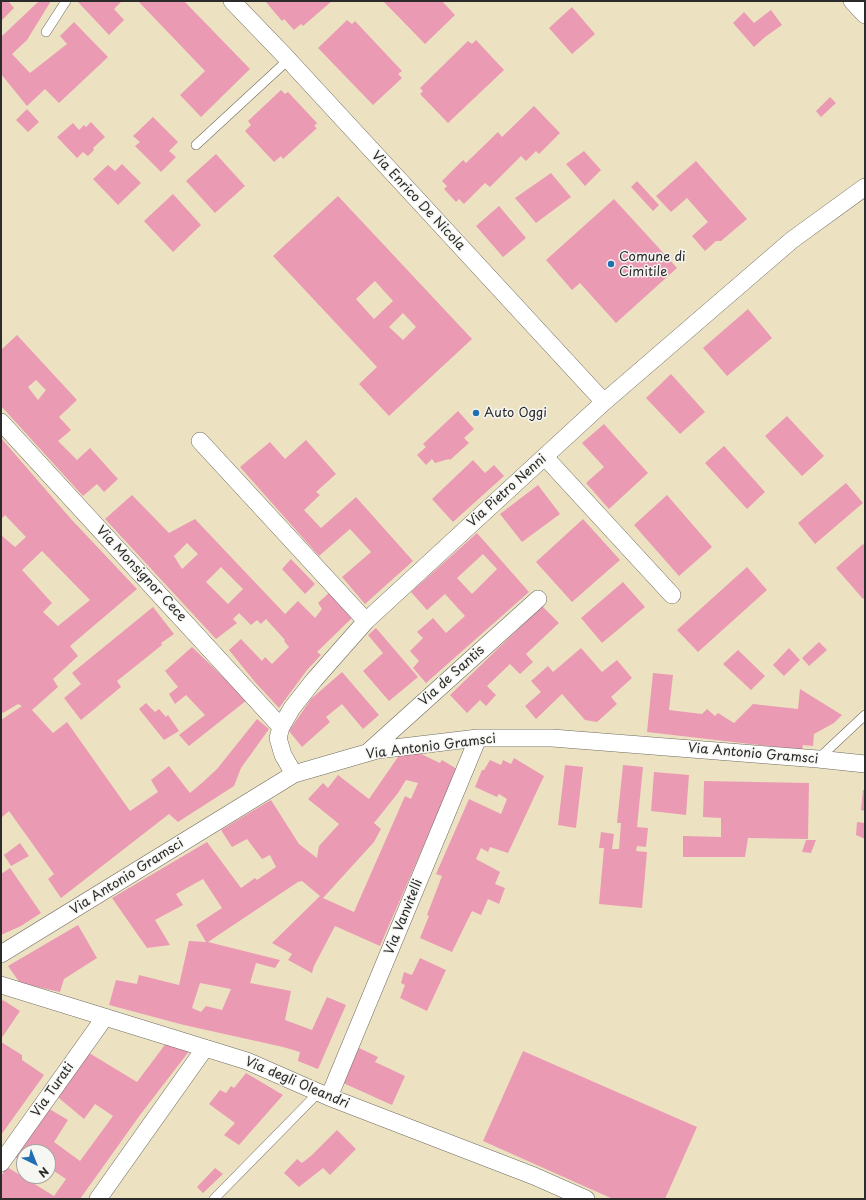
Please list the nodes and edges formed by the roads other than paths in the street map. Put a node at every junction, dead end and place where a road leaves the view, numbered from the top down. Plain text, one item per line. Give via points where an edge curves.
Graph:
1 (66, 1) edge
2 (232, 1) edge
3 (852, 1) edge
4 (865, 15) edge
5 (46, 32) dead end
6 (288, 60) junction
7 (196, 145) dead end
8 (865, 187) edge
9 (604, 402) junction
10 (1, 422) edge
11 (200, 441) dead end
12 (545, 456) junction
13 (672, 595) dead end
14 (538, 600) dead end
15 (366, 621) junction
16 (865, 715) edge
17 (281, 727) junction
18 (478, 738) junction
19 (367, 753) junction
20 (818, 760) junction
21 (865, 764) edge
22 (294, 774) junction
23 (1, 954) edge
24 (1, 985) edge
25 (105, 1017) junction
26 (205, 1048) junction
27 (324, 1094) junction
28 (1, 1163) edge
29 (98, 1199) edge
30 (214, 1199) edge
31 (586, 1199) edge

1 - 5 lane
2 - 6 street, Via Enrico De Nicola
3 - 4 street
6 - 7 lane
6 - 9 street, Via Enrico De Nicola
8 - 9 street, Via Pietro Nenni via 792,240
9 - 12 street, Via Pietro Nenni
10 - 17 street, Via Monsignor Cece
11 - 15 street
12 - 13 street
12 - 15 street, Via Pietro Nenni
14 - 19 street, Via de Santis
15 - 17 street, Via Pietro Nenni via 314,680
16 - 20 lane
17 - 22 street, Via Pietro Nenni via 278,738 283,755
18 - 19 street, Via Antonio Gramsci
18 - 20 street, Via Antonio Gramsci via 552,738
18 - 27 street, Via Vanvitelli
19 - 22 street, Via Antonio Gramsci
20 - 21 street, Via Antonio Gramsci
22 - 23 street, Via Antonio Gramsci
24 - 25 street, Via degli Oleandri
25 - 26 street, Via degli Oleandri
25 - 28 street, Via Turati
26 - 27 street, Via degli Oleandri via 247,1061
26 - 29 street
27 - 30 lane
27 - 31 street, Via degli Oleandri via 534,1176

